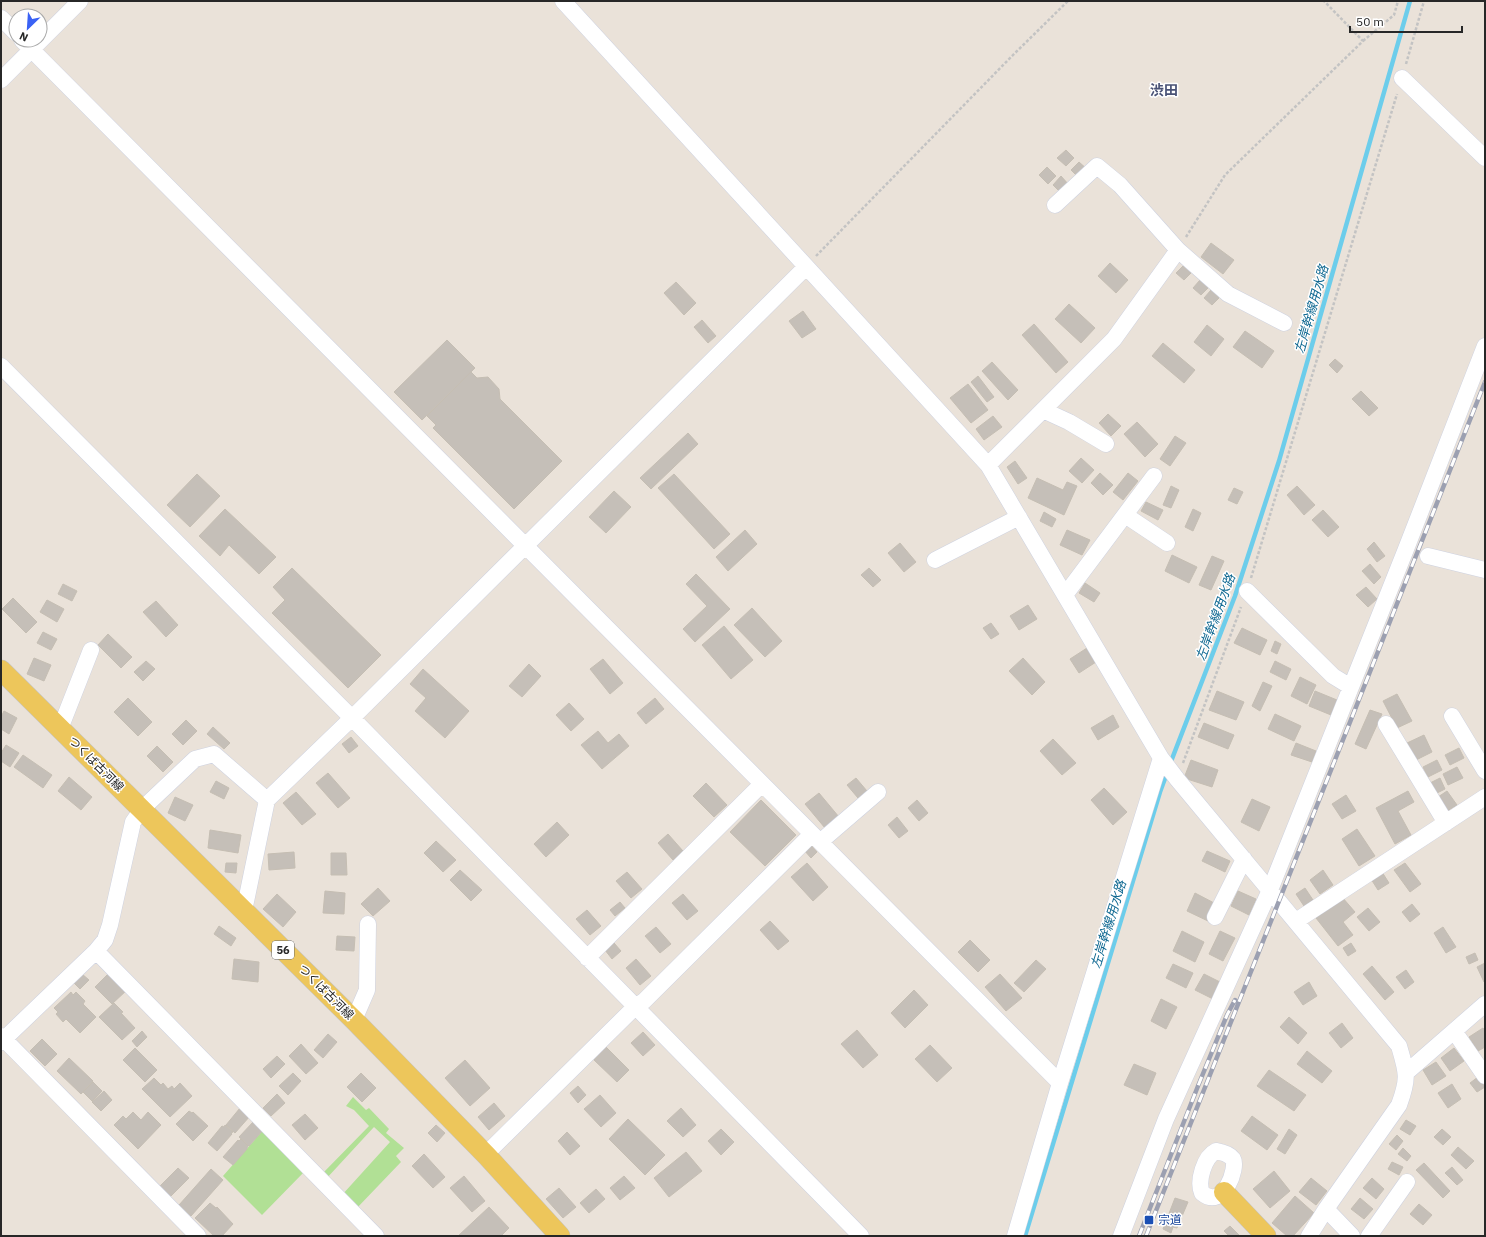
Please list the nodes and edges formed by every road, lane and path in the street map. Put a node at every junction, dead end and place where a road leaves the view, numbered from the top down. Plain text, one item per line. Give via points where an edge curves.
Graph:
1 (80, 1) edge
2 (563, 1) edge
3 (1068, 1) edge
4 (1324, 1) edge
5 (1398, 1) edge
6 (1424, 1) edge
7 (48, 28) edge
8 (1363, 41) junction
9 (25, 48) edge
10 (30, 48) edge
11 (1402, 78) junction
12 (1, 80) edge
13 (1485, 158) edge
14 (1055, 205) dead end
15 (1178, 250) junction
16 (806, 266) junction
17 (1284, 324) dead end
18 (1485, 346) edge
19 (1, 366) edge
20 (1043, 410) junction
21 (1106, 444) dead end
22 (988, 464) junction
23 (1154, 476) dead end
24 (1125, 515) junction
25 (1019, 517) junction
26 (1166, 543) dead end
27 (526, 545) junction
28 (1428, 556) dead end
29 (935, 560) dead end
30 (1485, 570) edge
31 (1247, 590) junction
32 (1065, 595) junction
33 (91, 650) dead end
34 (1, 670) edge
35 (1351, 687) junction
36 (1452, 716) dead end
37 (352, 718) junction
38 (1386, 724) dead end
39 (60, 729) junction
40 (1161, 758) junction
41 (1485, 771) edge
42 (1177, 779) junction
43 (762, 784) junction
44 (878, 792) dead end
45 (1485, 797) edge
46 (267, 800) junction
47 (142, 809) junction
48 (1446, 823) junction
49 (816, 838) junction
50 (1244, 859) junction
51 (1270, 890) junction
52 (244, 911) junction
53 (1215, 917) dead end
54 (1296, 921) junction
55 (368, 924) dead end
56 (96, 951) junction
57 (588, 958) junction
58 (1485, 1004) edge
59 (636, 1007) junction
60 (354, 1020) junction
61 (1454, 1031) junction
62 (2, 1039) edge
63 (1407, 1072) junction
64 (1485, 1076) edge
65 (1060, 1083) junction
66 (486, 1154) junction
67 (1407, 1182) dead end
68 (1224, 1192) dead end
69 (1326, 1209) junction
70 (198, 1236) edge
71 (376, 1236) edge
72 (560, 1236) edge
73 (860, 1236) edge
74 (1016, 1236) edge
75 (1121, 1236) edge
76 (1266, 1236) edge
77 (1309, 1236) edge
78 (1352, 1236) edge
79 (1370, 1236) edge

1 - 7 street
2 - 16 street
3 - 16 path
4 - 8 path
5 - 8 path via 1394,15
6 - 11 path
8 - 15 path via 1225,175
9 - 12 street
10 - 27 street
11 - 13 street
11 - 31 path
14 - 15 street via 1097,166 1120,185
15 - 17 street via 1228,294
15 - 20 street via 1114,339
16 - 22 street
16 - 27 street
18 - 35 street
19 - 37 street
20 - 21 street
20 - 22 street
22 - 25 street
23 - 24 street
24 - 26 street
24 - 32 street
25 - 29 street
25 - 32 street
27 - 37 street
27 - 43 street
28 - 30 street
31 - 35 street via 1333,676
31 - 42 path
32 - 40 street
33 - 39 street
34 - 39 main road, つくば古河線 / 56
35 - 51 street
36 - 41 street
37 - 46 street
37 - 57 street
38 - 48 street
39 - 47 main road, つくば古河線 / 56
40 - 42 street
40 - 65 street
42 - 50 street
43 - 49 street
43 - 57 street
44 - 49 street
45 - 48 street
46 - 47 street via 214,754 195,759
46 - 52 street
47 - 52 main road, つくば古河線 / 56
47 - 56 street via 132,822 110,925
48 - 54 street
49 - 59 street
49 - 65 street
50 - 51 street
50 - 53 street
51 - 54 street
51 - 75 street via 1166,1119
52 - 60 main road, つくば古河線 / 56
54 - 63 street via 1400,1046
55 - 60 street via 367,990
56 - 62 street
56 - 71 street
57 - 59 street
58 - 61 street
59 - 66 street
59 - 73 street
60 - 66 main road, つくば古河線 / 56
61 - 63 street
61 - 64 street
62 - 70 street
63 - 69 street via 1406,1088 1399,1105
65 - 74 street
66 - 72 main road, つくば古河線 / 56
67 - 79 street
68 - 76 main road
69 - 77 street
69 - 78 street

